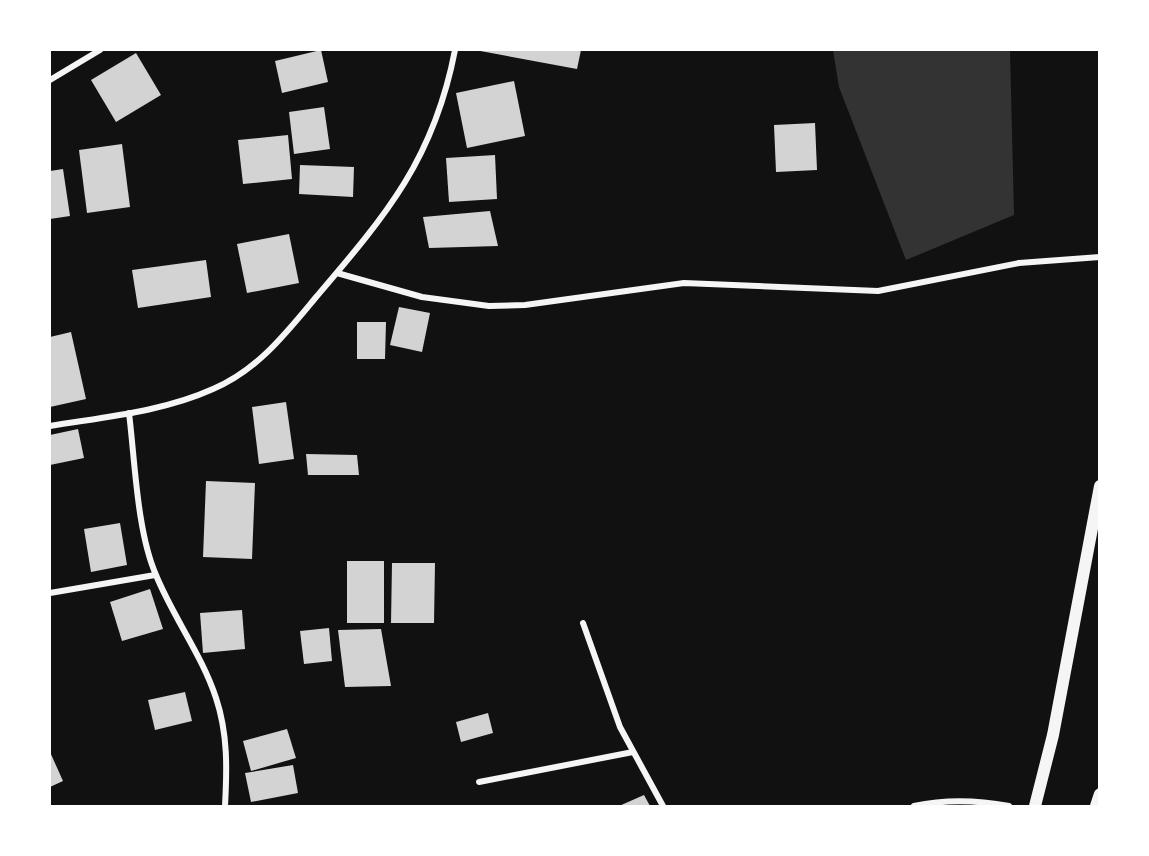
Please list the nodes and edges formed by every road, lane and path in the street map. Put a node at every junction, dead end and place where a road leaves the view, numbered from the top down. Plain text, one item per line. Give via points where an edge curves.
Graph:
1 (100, 50) edge
2 (454, 50) edge
3 (50, 80) edge
4 (1100, 256) edge
5 (337, 273) junction
6 (129, 413) junction
7 (50, 426) edge
8 (1100, 486) edge
9 (155, 575) junction
10 (50, 593) edge
11 (583, 623) dead end
12 (633, 752) junction
13 (479, 782) dead end
14 (1100, 794) edge
15 (975, 803) edge
16 (225, 807) edge
17 (663, 807) edge
18 (914, 807) edge
19 (1009, 807) edge
20 (1035, 807) edge
21 (1096, 807) edge

1 - 3 street
2 - 5 street via 435,122 419,159 398,197
4 - 5 street via 1019,263 878,291 684,284 525,305 489,306 422,297
5 - 6 street via 279,341 249,369 215,389 181,402
6 - 7 street
6 - 9 street via 143,520
8 - 20 main road via 1053,735
9 - 10 street
9 - 16 street via 216,697 227,755
11 - 12 street via 610,703
12 - 13 street
12 - 17 street
14 - 21 main road
15 - 18 street via 946,801
15 - 19 street

